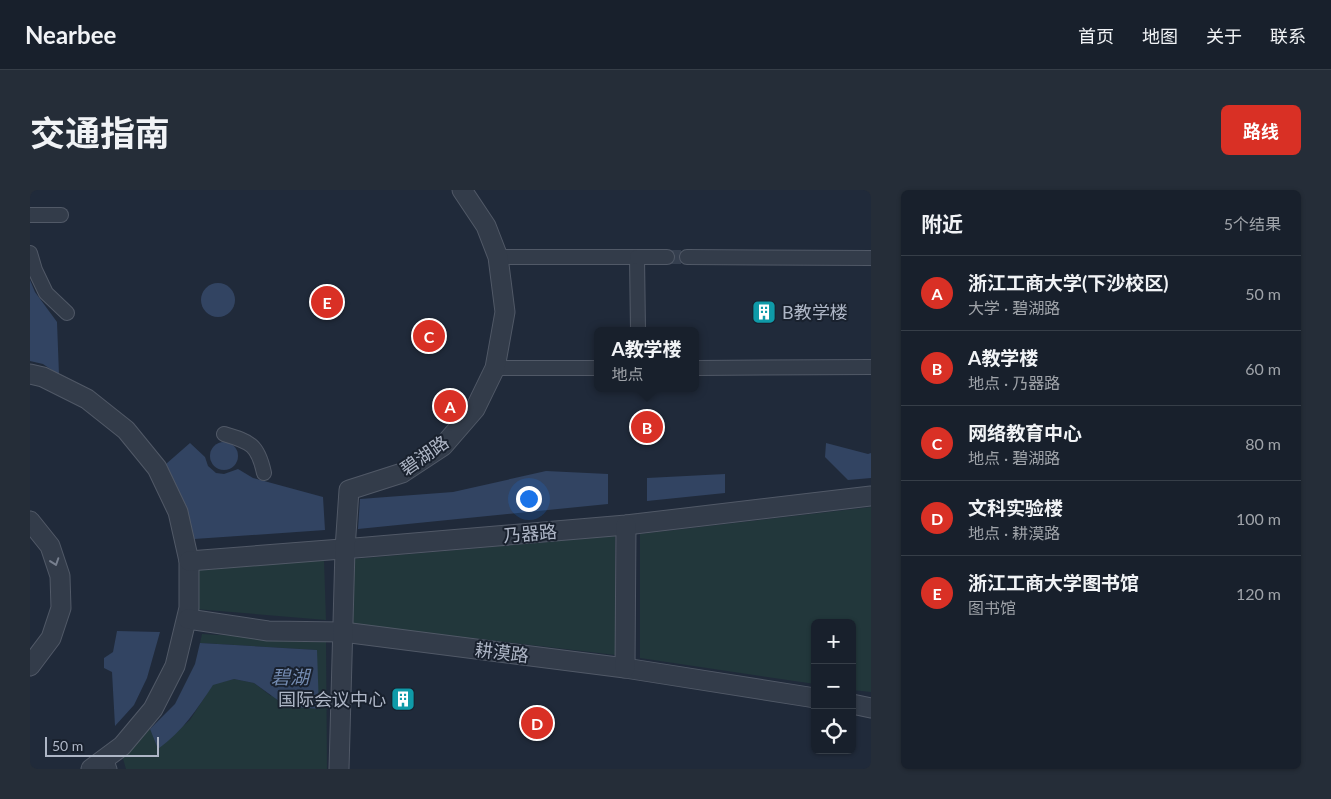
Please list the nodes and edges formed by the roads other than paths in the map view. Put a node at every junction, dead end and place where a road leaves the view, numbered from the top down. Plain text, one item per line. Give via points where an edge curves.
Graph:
1 (462, 190) edge
2 (30, 215) edge
3 (61, 215) dead end
4 (30, 253) edge
5 (498, 257) junction
6 (637, 257) junction
7 (667, 257) tunnel mouth
8 (687, 257) tunnel mouth
9 (871, 258) edge
10 (67, 313) dead end
11 (638, 327) edge
12 (871, 367) edge
13 (496, 368) junction
14 (594, 368) edge
15 (699, 368) edge
16 (30, 374) edge
17 (224, 434) dead end
18 (264, 473) dead end
19 (871, 496) edge
20 (30, 521) edge
21 (626, 525) junction
22 (345, 549) junction
23 (189, 561) junction
24 (188, 619) junction
25 (343, 632) junction
26 (30, 666) edge
27 (625, 668) junction
28 (811, 697) edge
29 (856, 705) edge
30 (871, 708) edge
31 (110, 763) edge
32 (91, 769) edge
33 (339, 769) edge

1 - 5 street, 碧湖路 via 486,226
2 - 3 street
4 - 10 street via 46,293
5 - 6 street
5 - 13 street, 碧湖路 via 505,312
6 - 7 street
6 - 11 street
8 - 9 street
12 - 15 street
13 - 14 street
13 - 22 street, 碧湖路 via 475,409 443,446 402,474 349,490
16 - 23 street via 87,399 126,430 156,468 178,512
17 - 18 street via 246,440 260,455
19 - 21 street, 乃器路
20 -> 26 street via 50,546 60,576 61,608 52,638
21 - 22 street, 乃器路
21 - 27 street
22 - 23 street, 乃器路
22 - 25 street, 碧湖路
23 - 24 street
24 - 25 street, 耕漠路 via 268,631
24 - 31 street via 175,666 153,709
25 - 27 street, 耕漠路
25 - 33 street, 碧湖路
27 - 28 street, 耕漠路
29 - 30 street
31 - 32 street

